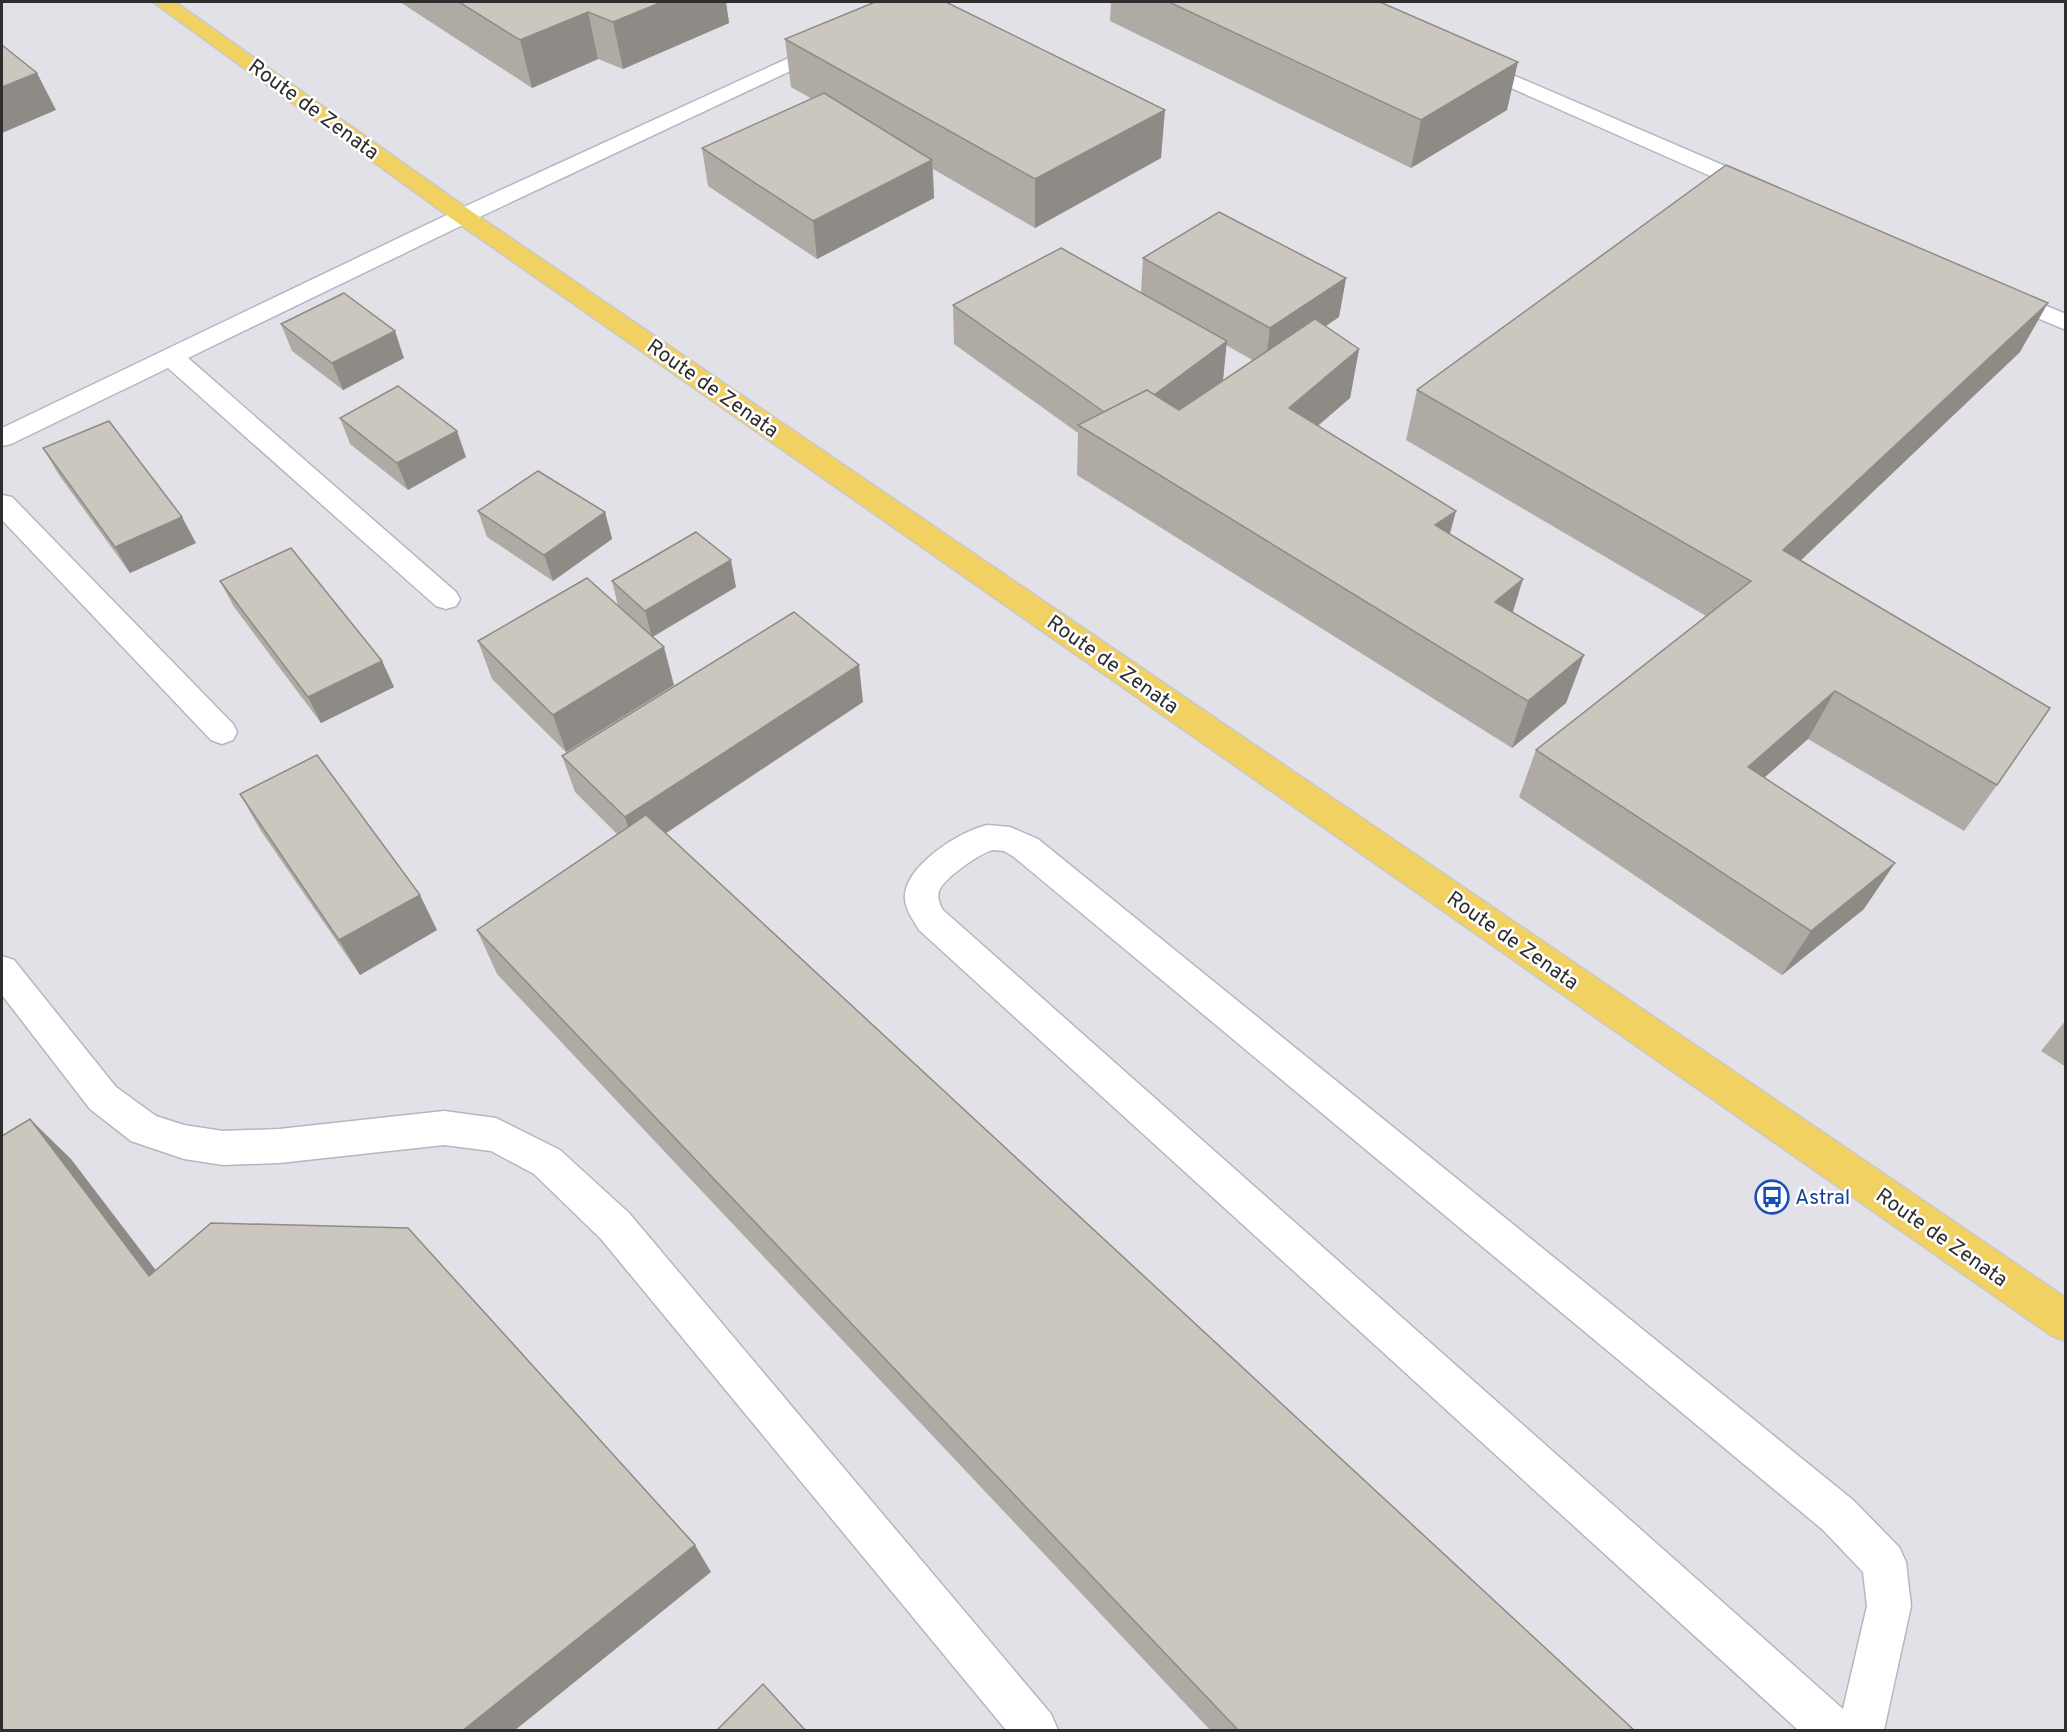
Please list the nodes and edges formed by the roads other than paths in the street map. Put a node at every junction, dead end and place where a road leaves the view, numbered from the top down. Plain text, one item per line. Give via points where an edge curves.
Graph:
1 (163, 2) edge
2 (851, 35) edge
3 (1451, 54) edge
4 (1780, 198) edge
5 (464, 216) junction
6 (1978, 284) edge
7 (2066, 322) edge
8 (171, 357) junction
9 (2, 438) edge
10 (2, 504) edge
11 (446, 599) dead end
12 (222, 732) dead end
13 (2, 970) edge
14 (2066, 1322) edge
15 (1035, 1731) edge
16 (1832, 1731) edge
17 (1861, 1731) edge

1 - 5 main road, Route de Zenata
2 - 5 lane
3 - 4 lane
5 - 8 lane
5 - 14 main road, Route de Zenata
6 - 7 lane
8 - 9 lane
8 - 11 lane
10 - 12 lane
13 - 15 lane via 103,1098 144,1129 184,1142 224,1148 444,1128 496,1135 547,1162 615,1226
16 - 17 lane via 931,920 923,909 921,896 935,871 980,839 1013,840 1026,848 1838,1515 1884,1562 1889,1606

